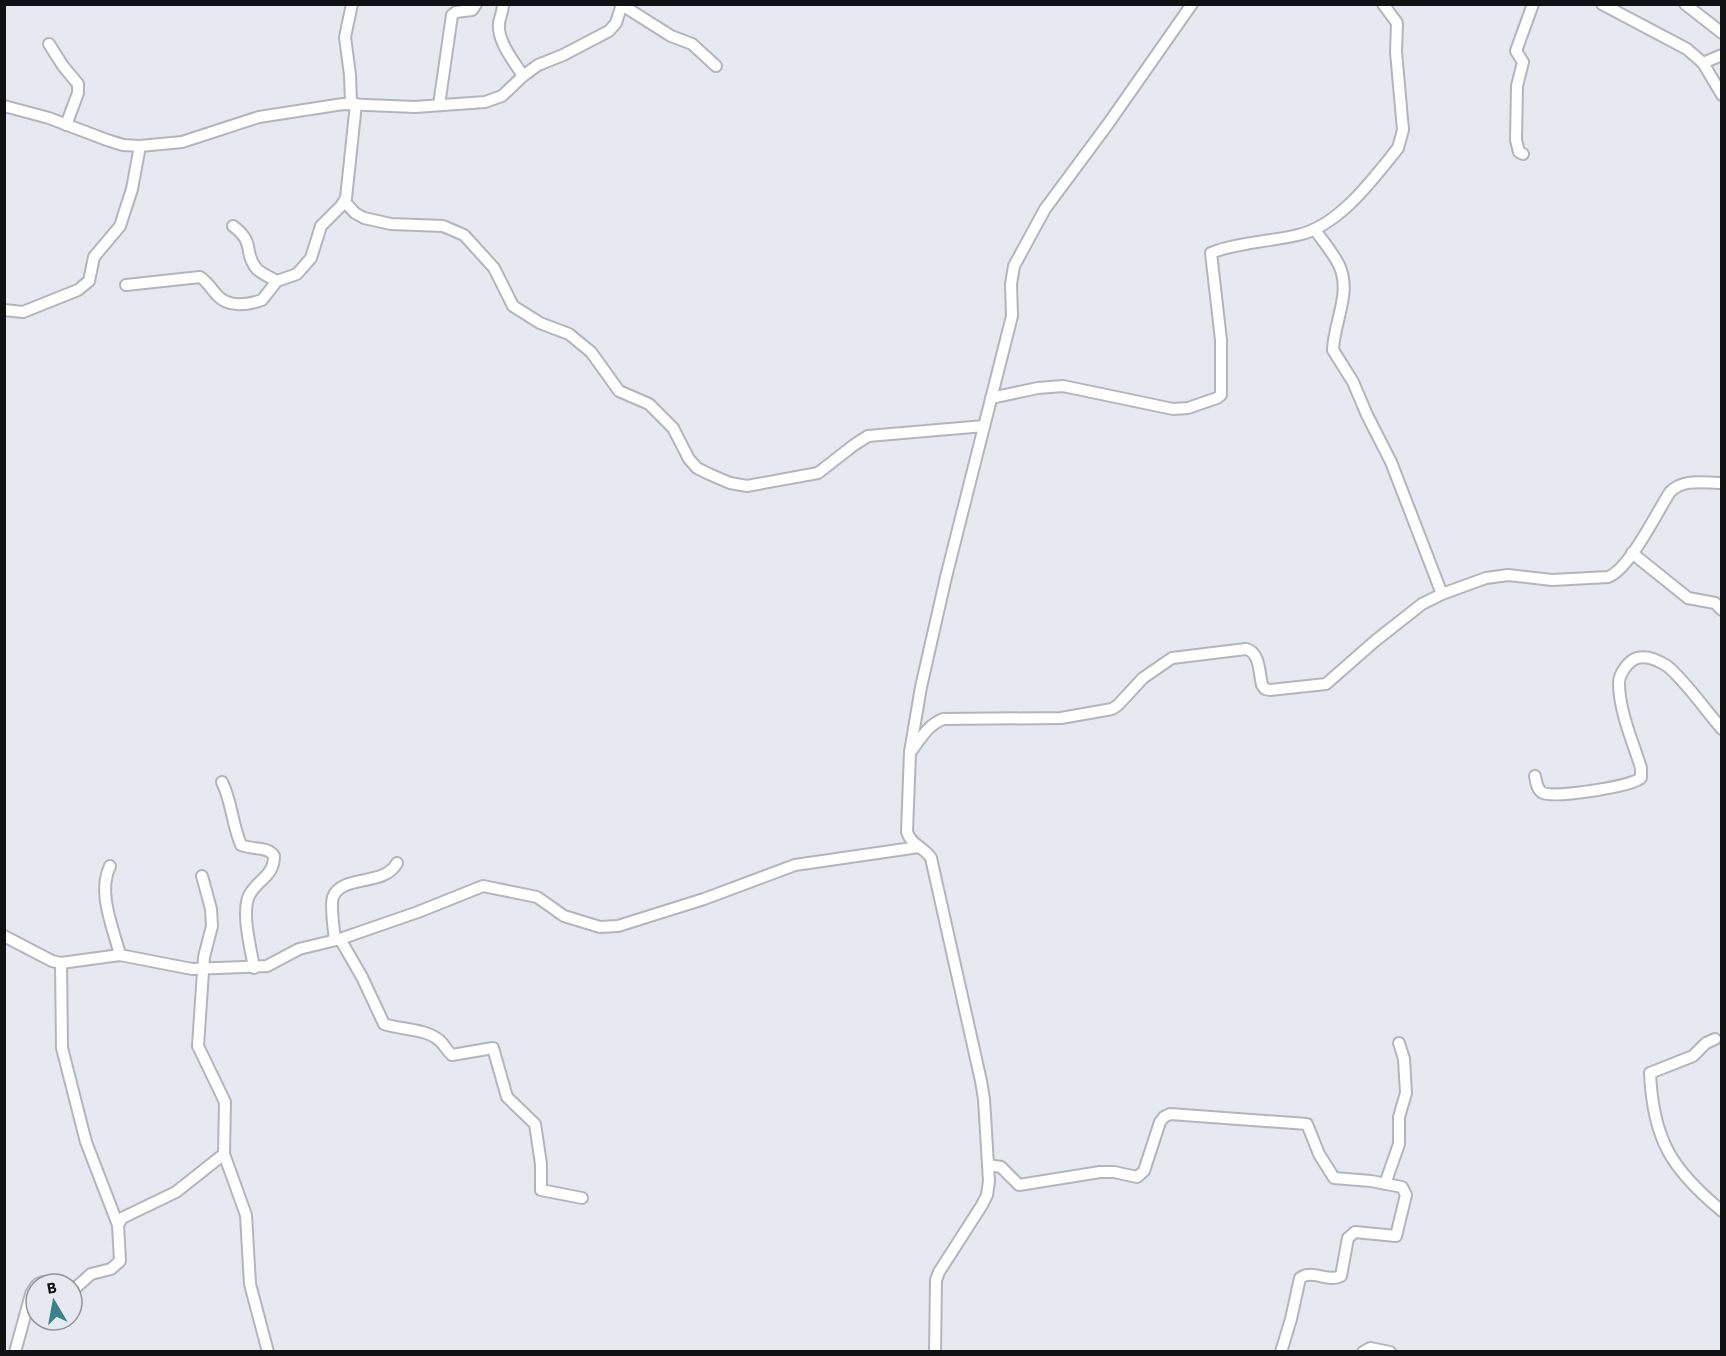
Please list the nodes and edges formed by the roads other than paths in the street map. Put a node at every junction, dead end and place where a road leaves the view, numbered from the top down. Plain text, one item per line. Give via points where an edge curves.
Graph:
1 (352, 4) edge
2 (476, 4) edge
3 (503, 4) edge
4 (1192, 4) edge
5 (1383, 4) edge
6 (1533, 4) edge
7 (1602, 4) edge
8 (1685, 4) edge
9 (622, 5) edge
10 (1722, 33) edge
11 (49, 44) dead end
12 (1722, 56) edge
13 (1703, 63) junction
14 (716, 66) dead end
15 (523, 76) junction
16 (1722, 95) edge
17 (354, 104) junction
18 (439, 105) junction
19 (4, 106) edge
20 (66, 125) junction
21 (140, 146) junction
22 (1523, 154) dead end
23 (345, 202) junction
24 (233, 226) dead end
25 (1315, 230) junction
26 (277, 281) junction
27 (126, 285) dead end
28 (4, 309) edge
29 (991, 398) junction
30 (984, 426) junction
31 (1722, 483) edge
32 (1632, 554) junction
33 (1442, 594) junction
34 (1722, 610) edge
35 (1722, 729) edge
36 (910, 752) junction
37 (1535, 776) dead end
38 (222, 782) dead end
39 (919, 847) junction
40 (397, 863) dead end
41 (110, 866) dead end
42 (202, 876) dead end
43 (4, 936) edge
44 (337, 939) junction
45 (120, 955) junction
46 (61, 963) junction
47 (254, 968) junction
48 (203, 970) junction
49 (1715, 1039) dead end
50 (1398, 1043) dead end
51 (224, 1155) junction
52 (988, 1165) junction
53 (1385, 1184) junction
54 (582, 1198) dead end
55 (1722, 1211) edge
56 (118, 1225) junction
57 (84, 1280) edge
58 (24, 1319) edge
59 (15, 1352) edge
60 (268, 1352) edge
61 (935, 1352) edge
62 (1281, 1352) edge
63 (1363, 1352) edge
64 (1390, 1352) edge

1 - 17 street via 345,37
2 - 18 street via 472,10 452,15
3 - 15 street via 501,34
4 - 29 street via 1050,200 1014,266 1012,316
5 - 25 street via 1397,23 1402,140 1358,198
6 - 22 street via 1516,51 1523,62 1517,86 1516,140
7 - 13 street via 1679,44
8 - 10 street
9 - 14 street via 671,36 692,44
9 - 15 street via 609,31
11 - 20 street via 78,84
12 - 13 street
13 - 16 street
15 - 18 street via 494,100
17 - 18 street
17 - 21 street via 268,116 182,142
17 - 23 street
19 - 20 street
20 - 21 street via 107,140
21 - 28 street via 120,226 94,257 89,281 78,290 23,312
23 - 26 street via 324,222 314,254 297,274
23 - 30 street via 364,218 391,224 443,226 464,235 494,268 513,306 540,323 569,334 596,356 619,391 649,404 673,428 697,468 730,483 747,486 818,473 868,436
24 - 26 street via 246,237 256,268
25 - 29 street via 1211,253 1221,340 1222,390 1217,398 1173,409 1063,386
25 - 33 street via 1338,262 1344,283 1333,350 1353,382 1391,462
26 - 27 street via 262,300 239,304 225,302 200,277
29 - 30 street
30 - 36 street via 945,577
31 - 32 street via 1690,482 1676,486
32 - 33 street via 1619,571 1608,577 1552,580 1498,576
32 - 34 street via 1688,598 1715,603
33 - 36 street via 1422,604 1326,684 1265,689 1256,655 1246,649 1178,657 1143,678 1112,709 1061,718 943,719 927,729
35 - 37 street via 1669,667 1639,657 1632,660 1619,682 1641,778 1627,785 1568,794 1544,793 1539,790
36 - 39 street via 907,832
38 - 47 street via 241,845 269,851 274,856 273,869 254,887 246,906
39 - 44 street via 795,865 618,926 600,927 564,916 537,897 483,886
39 - 52 street via 931,858 981,1082
40 - 44 street via 392,871 342,886 334,895
41 - 45 street via 104,889
42 - 48 street via 212,926
43 - 46 street
44 - 47 street
44 - 54 street via 359,971 384,1024 434,1037 452,1055 493,1048 507,1097 535,1124 541,1190
45 - 46 street
45 - 48 street
46 - 56 street via 62,1048 86,1142
47 - 48 street
48 - 51 street via 198,1046 225,1102
49 - 55 street via 1693,1056 1652,1070 1650,1078 1657,1127 1669,1155
50 - 53 street via 1404,1059 1406,1093 1399,1117 1399,1144
51 - 56 street via 176,1192 122,1218
51 - 60 street via 246,1215 250,1284
52 - 53 street via 1001,1167 1019,1185 1100,1172 1137,1177 1144,1171 1160,1122 1177,1113 1303,1123 1310,1127 1319,1154 1334,1178
52 - 61 street via 988,1188 982,1205 936,1280
53 - 62 street via 1406,1190 1398,1233 1393,1237 1351,1234 1341,1276 1334,1279 1309,1274 1300,1278
56 - 57 street via 120,1261
58 - 59 street
63 - 64 street via 1370,1348

